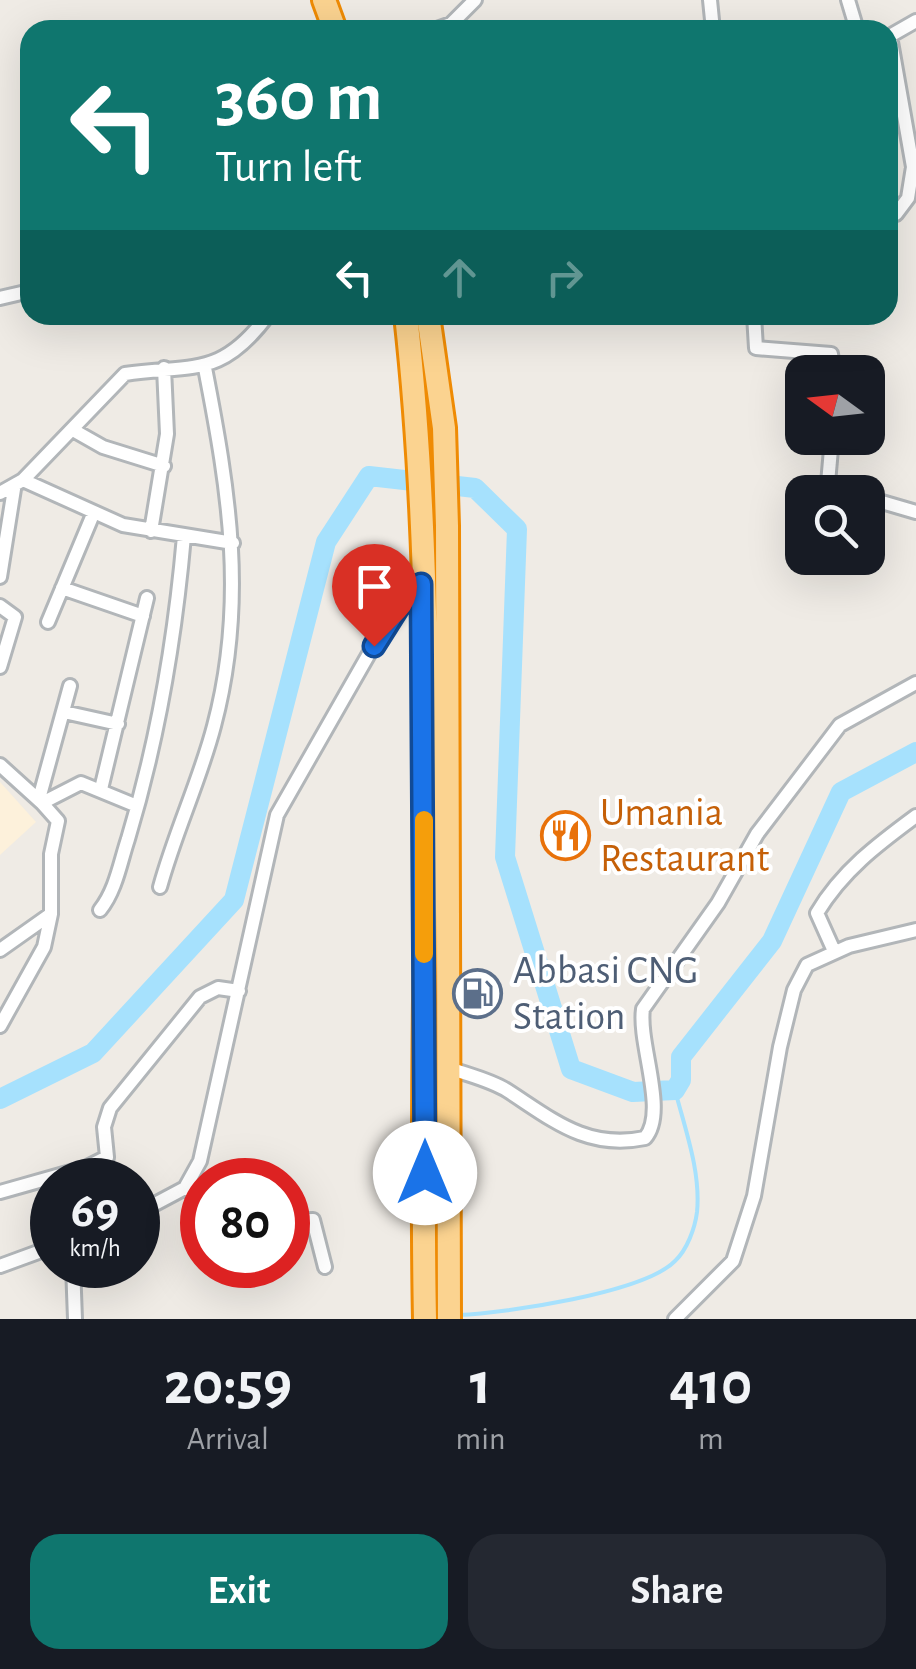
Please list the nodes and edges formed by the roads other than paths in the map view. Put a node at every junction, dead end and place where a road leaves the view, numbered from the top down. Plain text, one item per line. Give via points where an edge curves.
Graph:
1 (474, 0) edge
2 (455, 20) edge
3 (898, 84) edge
4 (898, 209) edge
5 (259, 325) edge
6 (407, 325) edge
7 (429, 325) edge
8 (755, 325) edge
9 (831, 355) edge
10 (164, 368) junction
11 (205, 368) junction
12 (73, 430) junction
13 (164, 466) junction
14 (19, 484) junction
15 (0, 493) edge
16 (885, 503) edge
17 (94, 512) junction
18 (916, 512) edge
19 (152, 531) junction
20 (184, 536) junction
21 (233, 543) junction
22 (0, 577) edge
23 (448, 583) junction
24 (421, 584) junction
25 (62, 588) junction
26 (148, 598) dead end
27 (0, 606) edge
28 (144, 616) junction
29 (48, 622) dead end
30 (0, 667) edge
31 (916, 683) edge
32 (70, 686) dead end
33 (64, 712) junction
34 (118, 724) junction
35 (0, 764) edge
36 (101, 789) junction
37 (70, 791) junction
38 (40, 801) junction
39 (137, 806) junction
40 (916, 816) edge
41 (58, 821) junction
42 (160, 886) dead end
43 (100, 910) dead end
44 (51, 914) junction
45 (916, 930) edge
46 (0, 950) edge
47 (834, 952) junction
48 (240, 991) junction
49 (0, 1026) edge
50 (449, 1068) junction
51 (201, 1158) edge
52 (0, 1192) edge
53 (310, 1220) edge
54 (30, 1255) edge
55 (0, 1266) edge
56 (326, 1267) dead end
57 (74, 1288) edge
58 (75, 1319) edge
59 (425, 1319) edge
60 (449, 1319) edge
61 (675, 1319) edge

1 - 2 street
3 - 4 street via 914,167 908,198
5 - 11 street
6 - 24 highway
7 - 23 highway via 444,428
8 - 9 street via 756,348
10 - 11 street
10 - 12 street via 125,374
10 - 13 street
11 - 21 street
12 - 13 street via 103,448
12 - 14 street
13 - 19 street
14 - 15 street
14 - 17 street
14 - 22 street
16 - 18 street
17 - 19 street
17 - 25 street
19 - 20 street
20 - 21 street
20 - 39 street via 170,656
21 - 42 street via 234,611 214,725
23 - 24 street
23 - 50 highway
24 - 48 street via 390,617 290,786 270,841
24 - 59 highway
25 - 28 street
25 - 29 street
26 - 28 street
27 - 30 street via 15,617
28 - 34 street
31 - 50 street via 840,725 757,834 643,1009 654,1111 644,1138 592,1140 549,1121 504,1088
32 - 33 street
33 - 34 street
33 - 38 street
34 - 36 street
35 - 38 street
36 - 37 street via 81,783
36 - 39 street
37 - 38 street
37 - 41 street
38 - 41 street
39 - 43 street
40 - 47 street via 830,890 818,913
41 - 44 street
44 - 46 street
44 - 49 street via 44,947
45 - 47 street
47 - 61 street via 806,965 794,990 754,1196 733,1261
48 - 51 street
48 - 52 street via 218,988 200,997 110,1108 107,1157
50 - 60 highway
53 - 56 street
54 - 55 street
57 - 58 street

